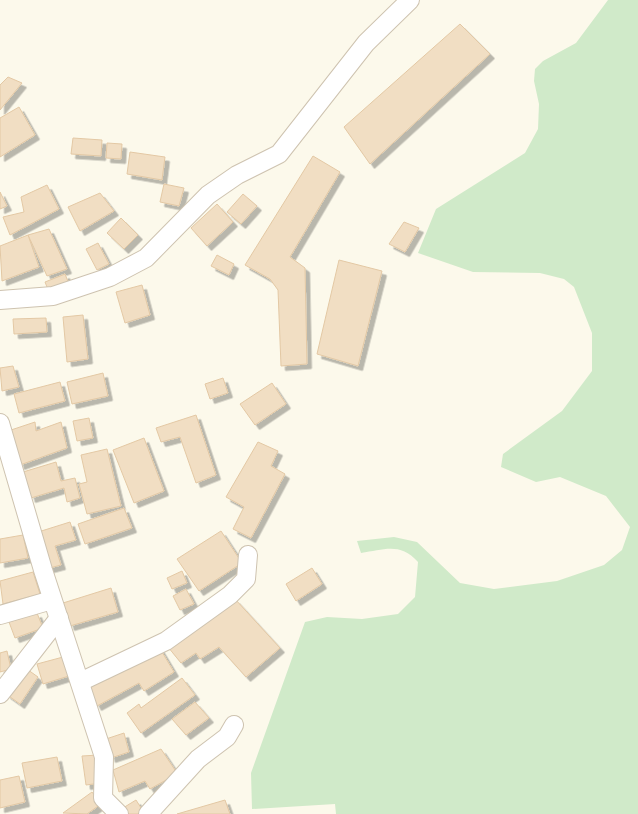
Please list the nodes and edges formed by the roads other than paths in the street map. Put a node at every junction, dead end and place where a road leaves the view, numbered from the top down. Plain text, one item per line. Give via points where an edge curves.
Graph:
1 (410, 0) edge
2 (0, 300) edge
3 (0, 423) edge
4 (248, 555) dead end
5 (52, 600) junction
6 (0, 615) edge
7 (59, 618) junction
8 (80, 682) junction
9 (0, 694) edge
10 (234, 725) dead end
11 (118, 814) edge
12 (148, 814) edge

1 - 2 street via 366,43 280,154 237,175 208,195 146,258 110,277 53,296
3 - 5 street
4 - 8 street via 246,579 230,595 166,641
5 - 6 street
5 - 7 street
7 - 8 street
7 - 9 street
8 - 11 street via 104,757 103,798
10 - 12 street via 227,737 198,759

